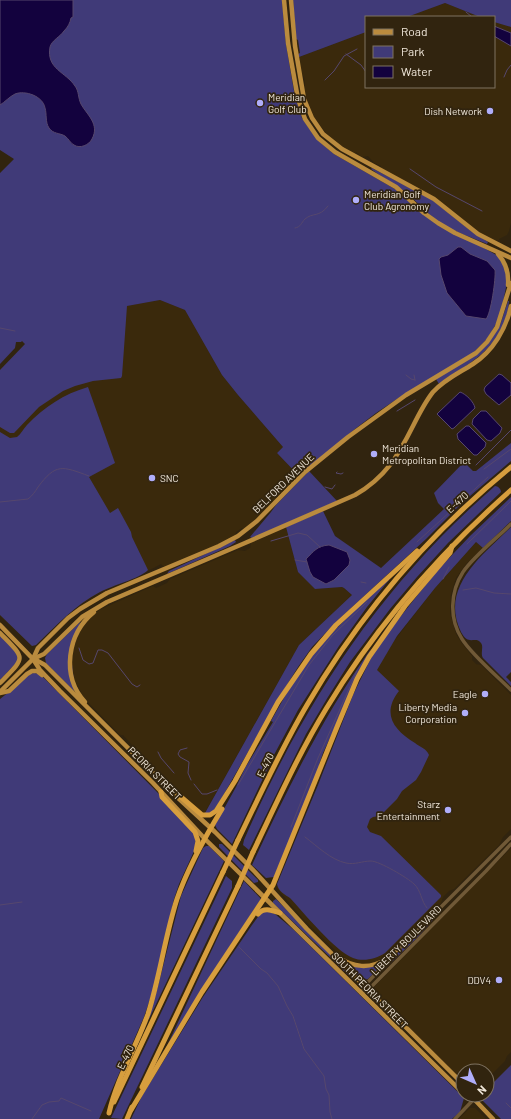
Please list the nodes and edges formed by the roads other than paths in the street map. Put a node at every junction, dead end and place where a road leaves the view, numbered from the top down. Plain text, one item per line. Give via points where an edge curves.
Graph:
1 (284, 0) edge
2 (291, 0) edge
3 (511, 251) edge
4 (497, 252) junction
5 (511, 258) edge
6 (511, 283) edge
7 (508, 291) junction
8 (511, 306) edge
9 (511, 467) edge
10 (511, 490) edge
11 (511, 524) edge
12 (435, 536) junction
13 (452, 546) junction
14 (99, 606) junction
15 (0, 625) edge
16 (0, 633) edge
17 (34, 659) junction
18 (0, 683) edge
19 (511, 690) edge
20 (60, 691) junction
21 (0, 693) edge
22 (101, 722) junction
23 (235, 781) junction
24 (168, 788) junction
25 (161, 792) junction
26 (211, 828) junction
27 (511, 837) edge
28 (205, 839) junction
29 (511, 844) edge
30 (188, 873) junction
31 (271, 889) junction
32 (265, 899) junction
33 (280, 913) junction
34 (248, 925) junction
35 (328, 949) junction
36 (398, 949) junction
37 (366, 987) junction
38 (361, 993) junction
39 (455, 1076) edge
40 (455, 1085) edge
41 (468, 1103) edge
42 (478, 1103) edge
43 (131, 1110) junction
44 (109, 1113) junction
45 (106, 1119) edge
46 (127, 1119) edge
47 (456, 1119) edge
48 (493, 1119) edge

1 - 4 main road via 296,93 303,114 314,133 333,151 396,187 438,223
2 - 3 main road via 304,100 321,131 340,148 426,194 478,234
4 - 5 main road
4 - 7 main road via 507,270
6 - 7 main road, BELFORD AVENUE
7 - 17 main road, BELFORD AVENUE via 497,327 487,342 474,354 399,400 348,437 307,470 261,518 239,535 92,601 67,620 38,648
8 - 14 main road, BELFORD AVENUE via 503,330 491,348 477,361 448,378 433,392 393,462 369,486 348,498
9 - 12 highway, E-470
10 - 13 highway
11 - 19 street via 463,573 455,590 453,611 463,641
12 - 23 highway via 333,628 311,654 272,714
12 - 44 highway, E-470, bridge via 404,569 360,624 331,665 288,737
13 - 31 highway via 450,553 405,606 375,647 357,679 323,768
13 - 43 highway, bridge via 394,610 346,677 303,749
14 - 17 main road, BELFORD AVENUE via 76,622 44,654
14 - 22 main road via 77,632 70,664 72,680 78,693 99,716
15 - 17 main road, PEORIA STREET
16 - 18 main road via 20,656 18,665
17 - 20 main road, PEORIA STREET via 40,670
17 - 21 main road, BELFORD AVENUE
17 - 22 main road, PEORIA STREET via 45,665
20 - 21 main road via 38,672 33,671 26,674 9,691
20 - 25 main road, PEORIA STREET
22 - 24 main road, PEORIA STREET
23 - 24 highway via 217,810 207,816 199,813
23 - 26 highway
24 - 26 main road, PEORIA STREET
25 - 28 main road, PEORIA STREET
25 - 30 highway via 162,797 197,837 198,846 190,861
26 - 28 highway
26 - 31 main road, PEORIA STREET
27 - 36 street, LIBERTY BOULEVARD
28 - 30 highway
28 - 32 main road, PEORIA STREET
29 - 37 street, LIBERTY BOULEVARD
30 - 44 highway via 177,900 152,1001 112,1097
31 - 32 highway
31 - 35 main road, SOUTH PEORIA STREET
32 - 33 main road, SOUTH PEORIA STREET
32 - 34 highway
33 - 34 highway via 269,909 262,910
33 - 38 main road, SOUTH PEORIA STREET
34 - 43 highway via 205,987
35 - 36 main road via 348,963 366,966 379,963
35 - 37 main road, SOUTH PEORIA STREET
36 - 37 street, LIBERTY BOULEVARD
37 - 38 street, LIBERTY BOULEVARD
37 - 39 main road, SOUTH PEORIA STREET
38 - 40 main road, SOUTH PEORIA STREET
41 - 47 street
42 - 48 main road, SOUTH PEORIA STREET
43 - 46 highway
44 - 45 highway, E-470

